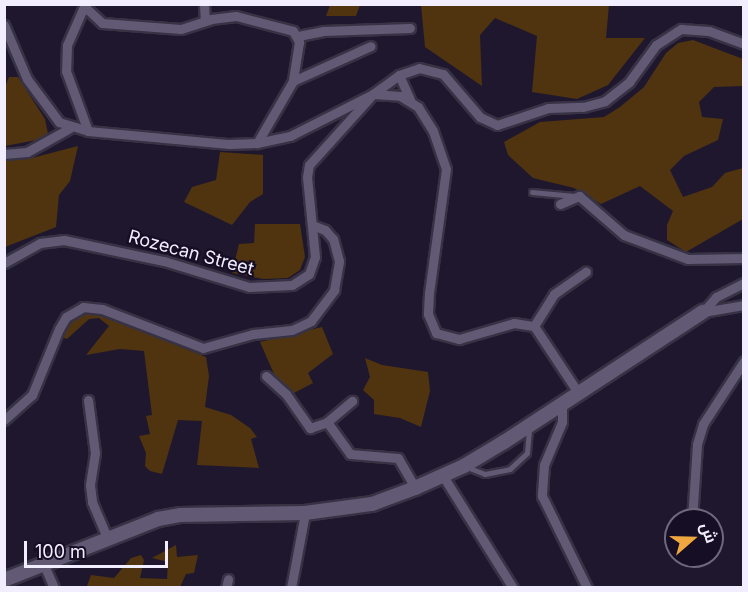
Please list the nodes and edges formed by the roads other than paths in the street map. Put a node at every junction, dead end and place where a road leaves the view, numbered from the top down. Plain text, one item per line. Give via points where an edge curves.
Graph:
1 (204, 4) edge
2 (85, 6) edge
3 (205, 21) junction
4 (4, 25) edge
5 (410, 28) dead end
6 (298, 36) junction
7 (744, 44) edge
8 (371, 46) dead end
9 (399, 75) junction
10 (293, 81) junction
11 (373, 94) junction
12 (410, 100) junction
13 (70, 128) junction
14 (88, 131) junction
15 (257, 143) junction
16 (4, 154) edge
17 (532, 192) dead end
18 (579, 196) junction
19 (560, 204) dead end
20 (312, 225) junction
21 (744, 258) edge
22 (4, 263) edge
23 (586, 272) dead end
24 (744, 283) edge
25 (744, 305) edge
26 (703, 312) junction
27 (534, 326) junction
28 (744, 361) edge
29 (267, 376) dead end
30 (578, 391) junction
31 (88, 400) dead end
32 (352, 401) dead end
33 (562, 401) junction
34 (4, 420) edge
35 (327, 422) junction
36 (529, 426) junction
37 (464, 466) junction
38 (443, 476) junction
39 (415, 488) junction
40 (693, 508) edge
41 (305, 513) junction
42 (107, 537) junction
43 (43, 563) junction
44 (4, 580) edge
45 (54, 588) edge
46 (291, 588) edge
47 (513, 588) edge
48 (587, 588) edge

1 - 3 street
2 - 3 street via 102,22 173,29
2 - 14 street via 67,45 66,71
3 - 6 street via 225,16 252,17 282,26
4 - 13 street via 27,79 59,123
5 - 6 street via 323,31
6 - 10 street
7 - 9 street via 709,31 681,29 656,45 629,82 605,100 583,107 548,108 497,125 480,117 443,74 419,68
8 - 10 street
9 - 11 street
9 - 12 street
10 - 15 street
11 - 12 street
11 - 15 street via 290,136
11 - 20 street, Rozecan Street via 309,165 306,177
12 - 27 street via 427,116 446,169 429,292 429,314 436,333 459,339 514,323
13 - 14 street
13 - 16 street via 27,152
14 - 15 street
17 - 18 lane
18 - 19 street
18 - 21 street via 624,235 675,255 688,259
20 - 22 street, Rozecan Street via 313,267 301,281 280,287 233,284 164,261 64,240 40,243
20 - 34 street via 325,230 333,239 339,261 334,290 311,321 292,330 247,335 203,348 102,309 83,307 66,317 59,329 32,395
23 - 27 street via 554,294
24 - 26 street via 716,297
25 - 26 street
26 - 30 street
27 - 30 street
28 - 40 street via 703,424 697,444
29 - 35 street via 286,394 310,428
30 - 33 street
31 - 42 street via 95,453 91,493
32 - 35 street
33 - 36 street
33 - 48 street via 562,422 544,465 542,496 546,513
35 - 39 street via 350,454 398,458
36 - 37 street
36 - 37 lane via 527,453 510,469 484,474
37 - 38 street
38 - 39 street
38 - 47 street
39 - 41 street via 372,504
41 - 42 street via 180,515
41 - 46 street
42 - 43 street
43 - 44 street
43 - 45 street

